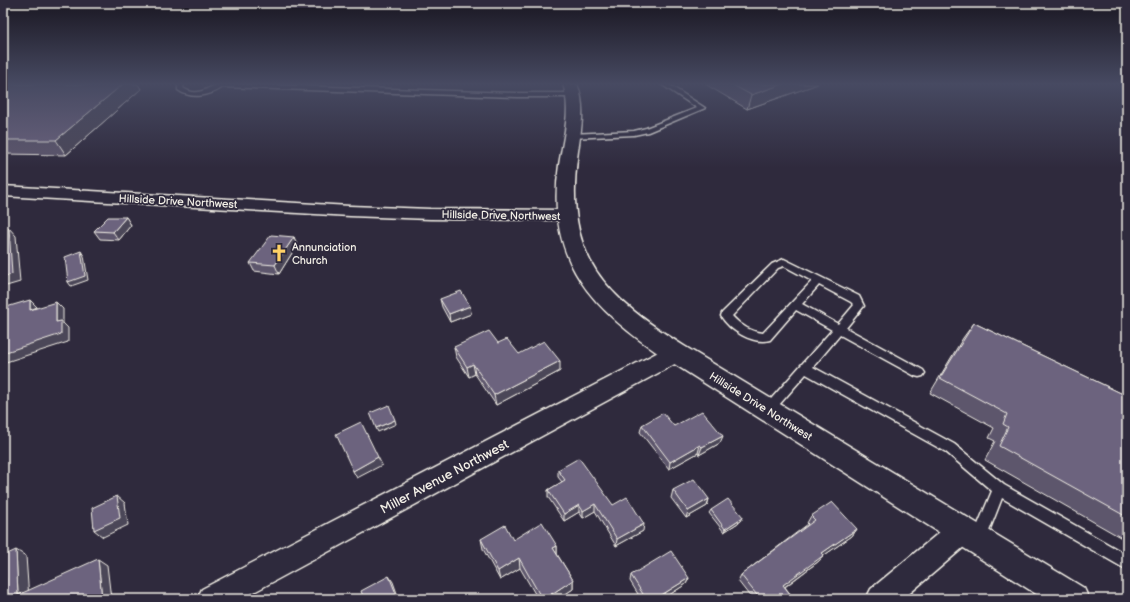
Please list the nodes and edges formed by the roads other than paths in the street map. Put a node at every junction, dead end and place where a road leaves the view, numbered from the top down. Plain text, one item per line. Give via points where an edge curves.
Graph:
1 (573, 112) edge
2 (692, 112) edge
3 (571, 136) junction
4 (3, 191) edge
5 (566, 215) junction
6 (818, 280) junction
7 (795, 305) junction
8 (840, 328) junction
9 (676, 353) junction
10 (805, 368) junction
11 (919, 373) dead end
12 (768, 410) junction
13 (999, 489) junction
14 (970, 536) junction
15 (1127, 563) edge
16 (212, 599) edge
17 (881, 599) edge
18 (1073, 599) edge

1 - 3 main road
2 - 3 lane via 634,133
3 - 5 main road via 565,187
4 - 5 street, Hillside Drive Northwest via 350,211
5 - 9 main road, Hillside Drive Northwest via 577,256 595,287 637,328
6 - 7 lane
6 - 7 lane via 784,262 774,266 726,316 731,322 758,338 766,337
6 - 8 lane via 855,299 859,306
7 - 8 lane
8 - 10 lane
8 - 11 lane
9 - 12 main road, Hillside Drive Northwest
9 - 16 street, Miller Avenue Northwest
10 - 12 lane
10 - 13 lane via 950,448
12 - 14 main road, Hillside Drive Northwest
13 - 14 lane
13 - 15 lane
14 - 17 street
14 - 18 main road, Hillside Drive Northwest

